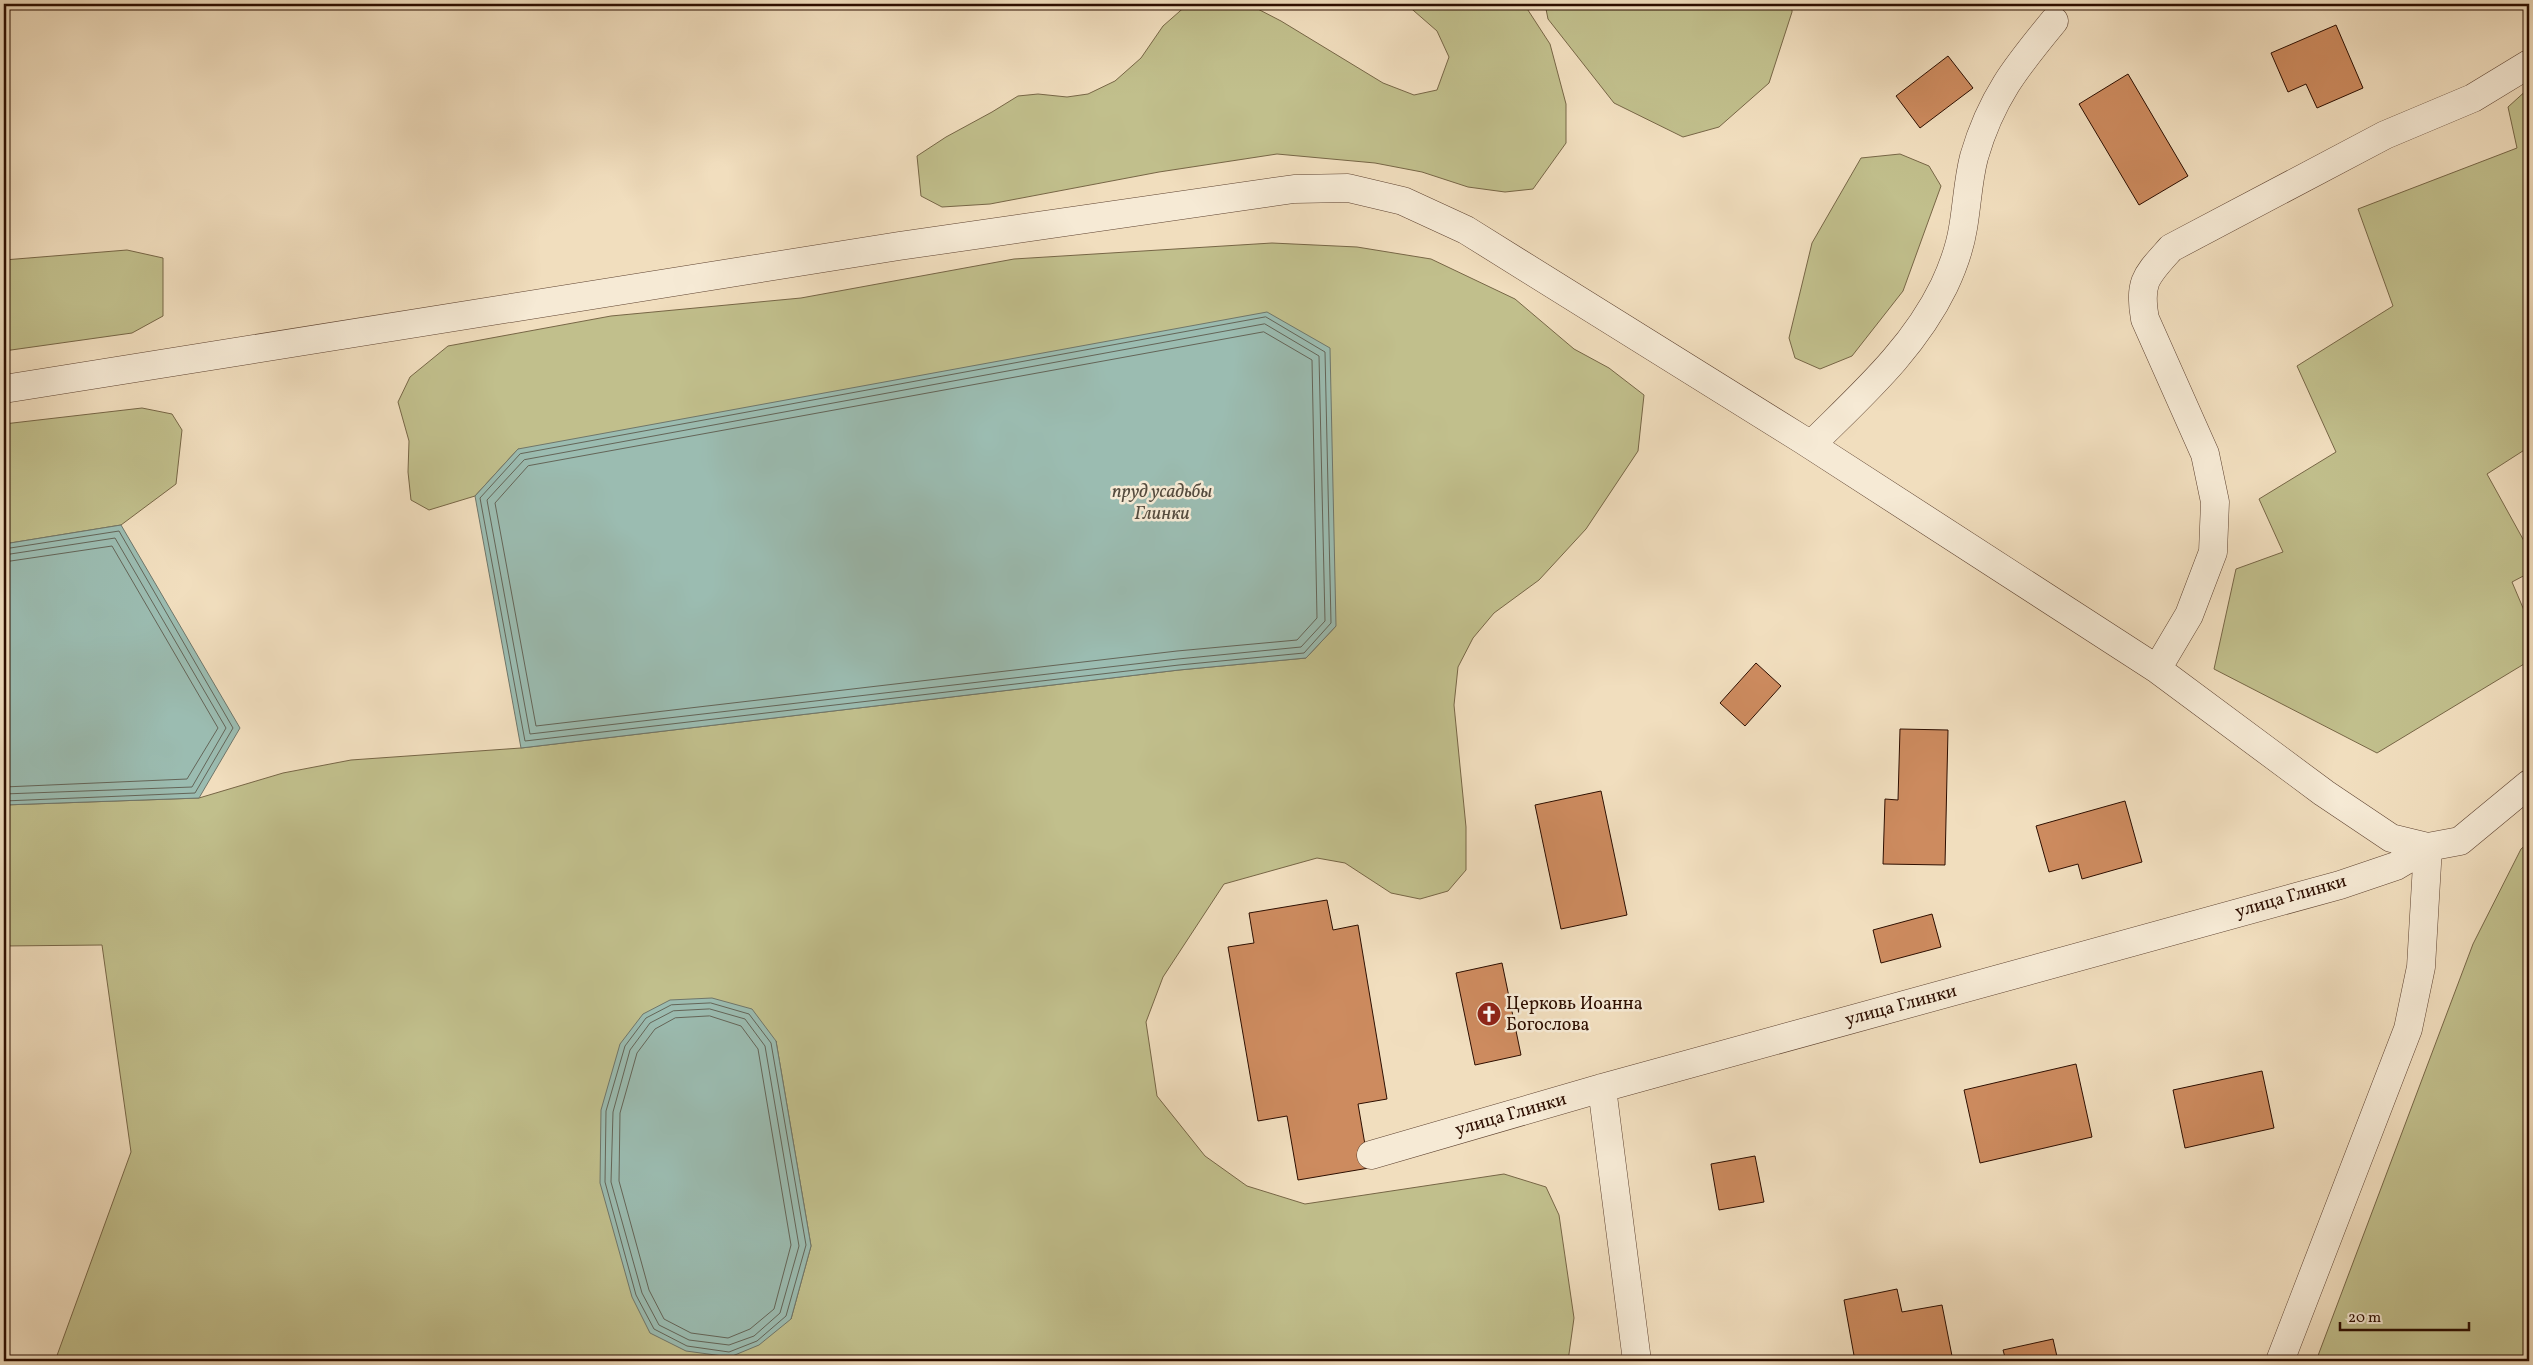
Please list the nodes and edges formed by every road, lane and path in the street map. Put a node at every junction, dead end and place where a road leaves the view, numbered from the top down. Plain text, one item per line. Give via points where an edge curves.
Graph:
1 (2054, 21) dead end
2 (2529, 64) edge
3 (4, 389) edge
4 (1811, 445) junction
5 (2157, 668) junction
6 (2529, 784) edge
7 (2428, 847) junction
8 (1602, 1088) junction
9 (1371, 1155) dead end
10 (1637, 1361) edge
11 (2280, 1361) edge

1 - 4 street via 2013,72 1988,114 1974,159 1963,231 1945,284 1926,321 1898,358
2 - 5 street via 2473,98 2385,135 2171,248 2148,274 2141,296 2145,319 2205,454 2215,502 2213,552 2189,615
3 - 4 street via 909,245 1294,188 1348,188 1403,201 1466,230
4 - 5 street
5 - 7 street via 2324,793 2391,838
6 - 7 street via 2460,841
7 - 8 street, улица Глинки via 2396,866 2340,885
7 - 11 street via 2421,967 2408,1029
8 - 9 street, улица Глинки
8 - 10 street

